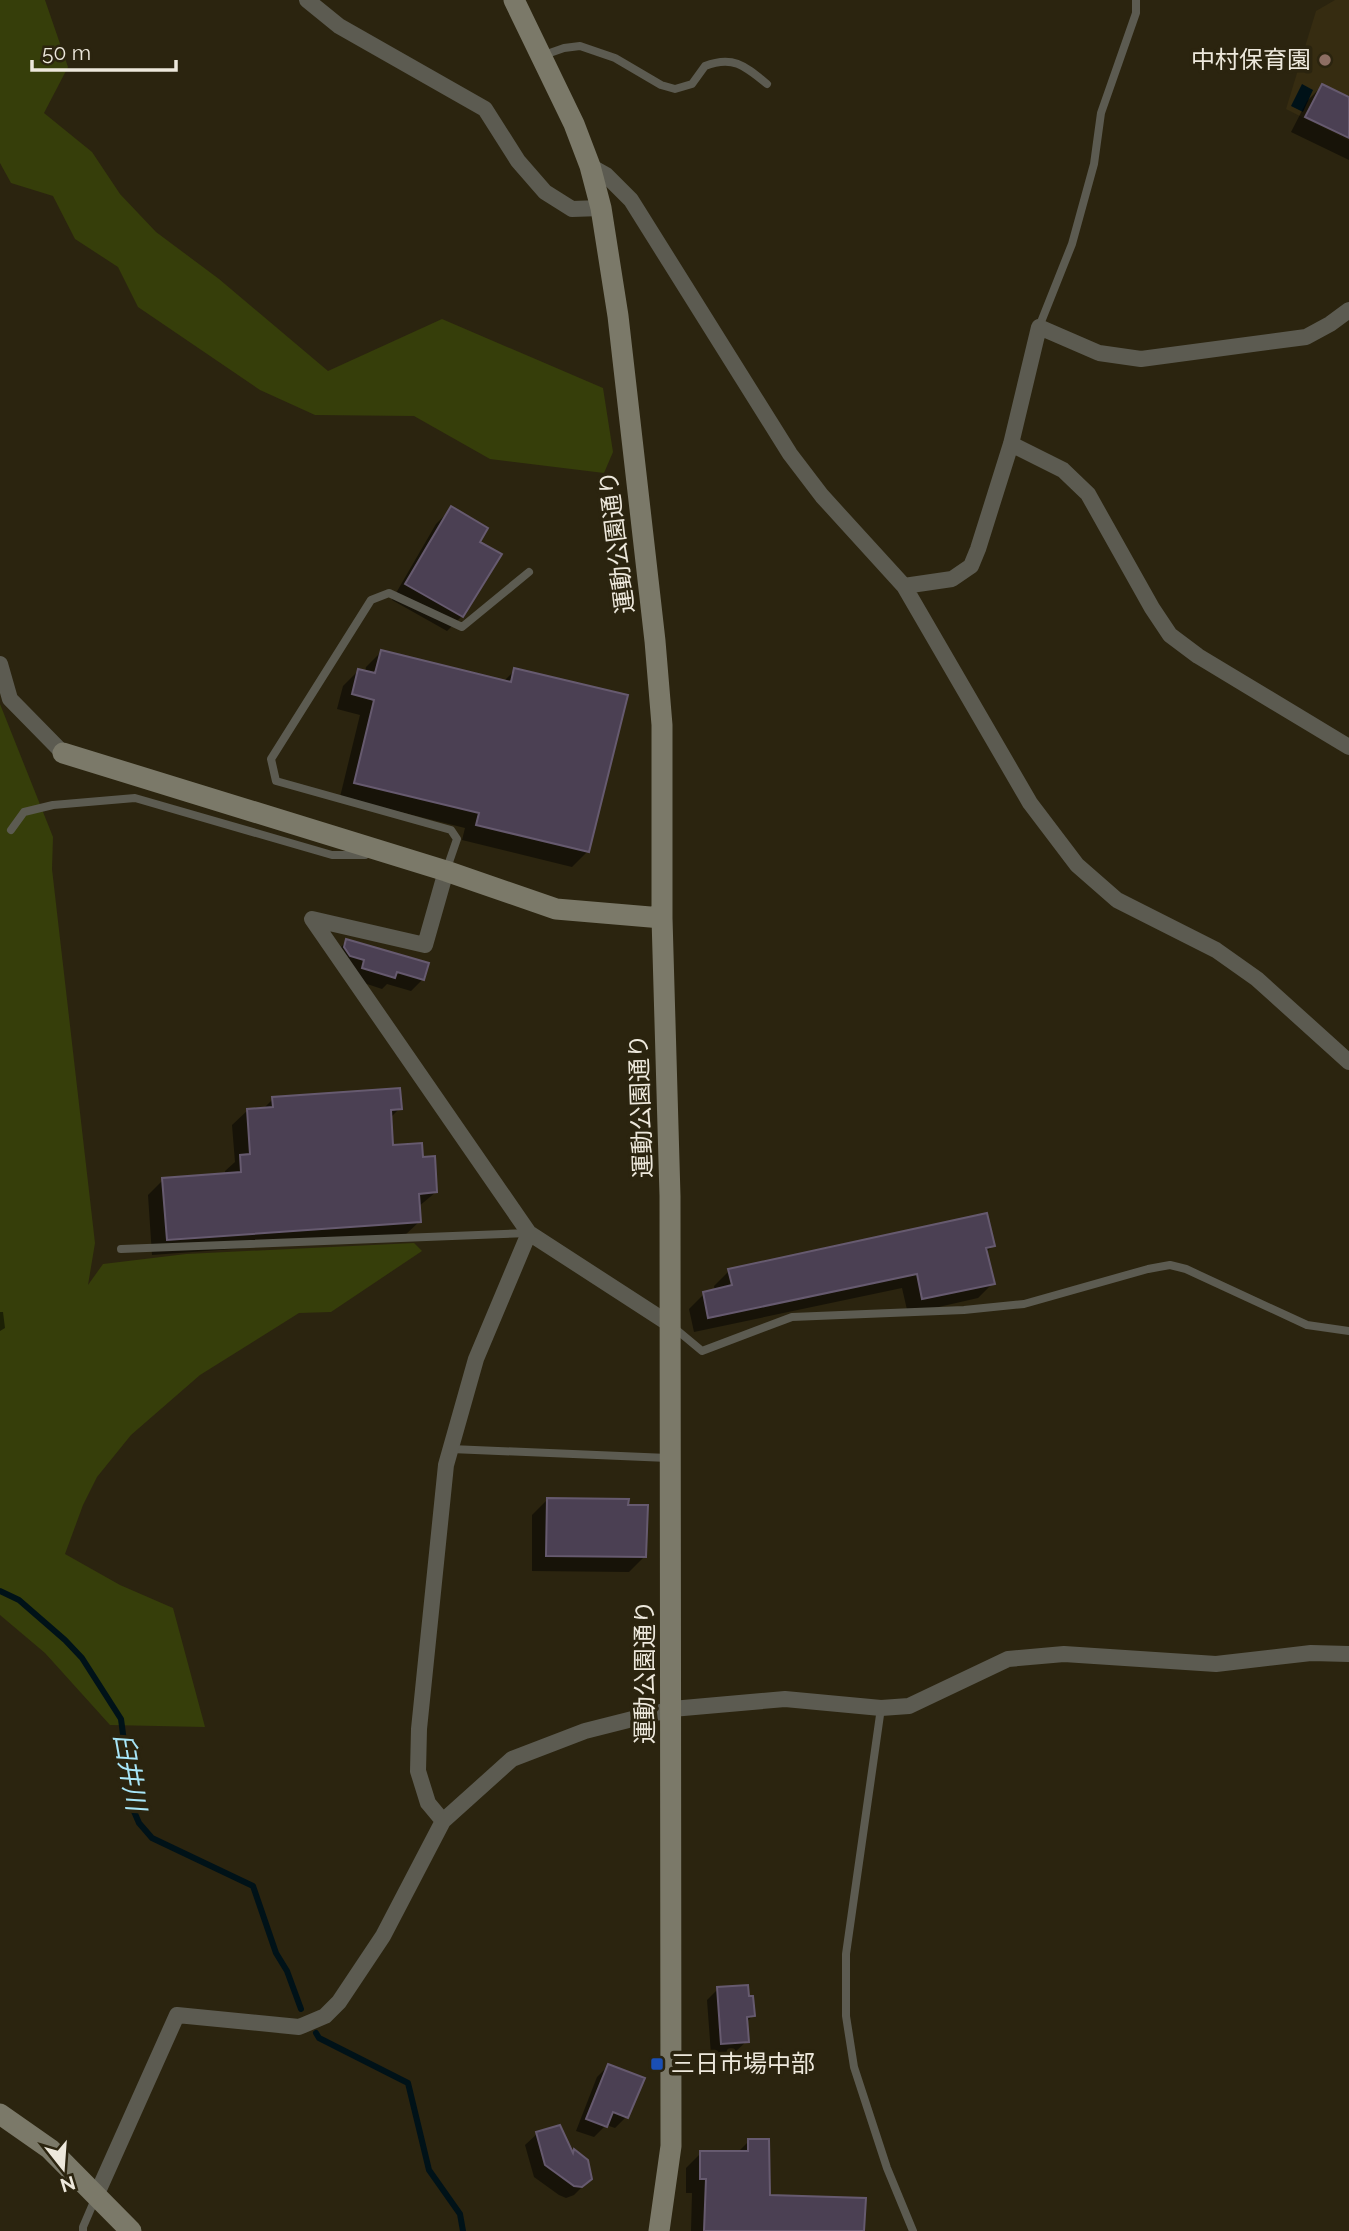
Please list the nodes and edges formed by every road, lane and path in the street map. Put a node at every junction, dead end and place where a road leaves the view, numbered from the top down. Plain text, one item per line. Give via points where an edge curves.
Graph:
1 (307, 0) edge
2 (514, 0) edge
3 (1136, 0) edge
4 (541, 56) junction
5 (767, 84) dead end
6 (590, 166) junction
7 (601, 208) junction
8 (1349, 310) edge
9 (1039, 327) junction
10 (1011, 444) junction
11 (529, 572) dead end
12 (904, 586) junction
13 (0, 664) edge
14 (1349, 747) edge
15 (64, 753) joint
16 (11, 830) dead end
17 (393, 855) junction
18 (446, 871) junction
19 (662, 918) junction
20 (1349, 1062) edge
21 (530, 1233) junction
22 (121, 1249) dead end
23 (671, 1325) junction
24 (1349, 1331) edge
25 (451, 1449) junction
26 (671, 1458) junction
27 (1349, 1654) edge
28 (881, 1708) junction
29 (671, 1709) junction
30 (443, 1821) junction
31 (0, 2114) edge
32 (96, 2196) junction
33 (83, 2231) edge
34 (131, 2231) edge
35 (659, 2231) edge
36 (913, 2231) edge

1 - 7 street via 339,26 485,109 518,161 545,192 572,209
2 - 4 street, 運動公園通り
3 - 9 lane via 1136,13 1101,113 1094,164 1072,244
4 - 5 lane via 580,46 615,58 675,89 692,84 705,66 730,60
4 - 6 street, 運動公園通り
6 - 7 street, 運動公園通り
6 - 12 street via 631,201 790,454
7 - 19 street, 運動公園通り via 656,641 662,725
8 - 9 street via 1306,337 1141,359 1099,353
9 - 10 street
10 - 12 street via 971,566 952,579
10 - 14 street via 1063,470 1088,494 1170,635
11 - 18 lane via 462,627 388,593 371,600 271,760 276,781 451,830 457,839
12 - 20 street via 1030,803 1077,865 1117,900 1216,950 1257,979
13 - 15 street via 10,699
15 - 17 street
16 - 17 lane via 24,812 135,798 332,855
17 - 18 street
18 - 19 street via 556,909
18 - 21 street via 425,945 312,919
19 - 23 street, 運動公園通り
21 - 22 lane
21 - 23 street
21 - 25 street via 476,1359
23 - 24 lane via 702,1352 792,1317 1024,1304 1170,1265 1307,1325
23 - 26 street, 運動公園通り
25 - 26 lane
25 - 30 street via 418,1771 428,1803
26 - 29 street, 運動公園通り
27 - 28 street via 1311,1653 1216,1664 1064,1654 1009,1659 909,1706
28 - 29 street via 785,1699
28 - 36 lane via 846,1954 846,2015 854,2067
29 - 30 street via 585,1731 512,1759
29 - 35 street, 運動公園通り via 671,2146
30 - 32 street via 383,1936 325,2016 299,2027 177,2015
31 - 32 street via 50,2149
32 - 33 lane
32 - 34 street

